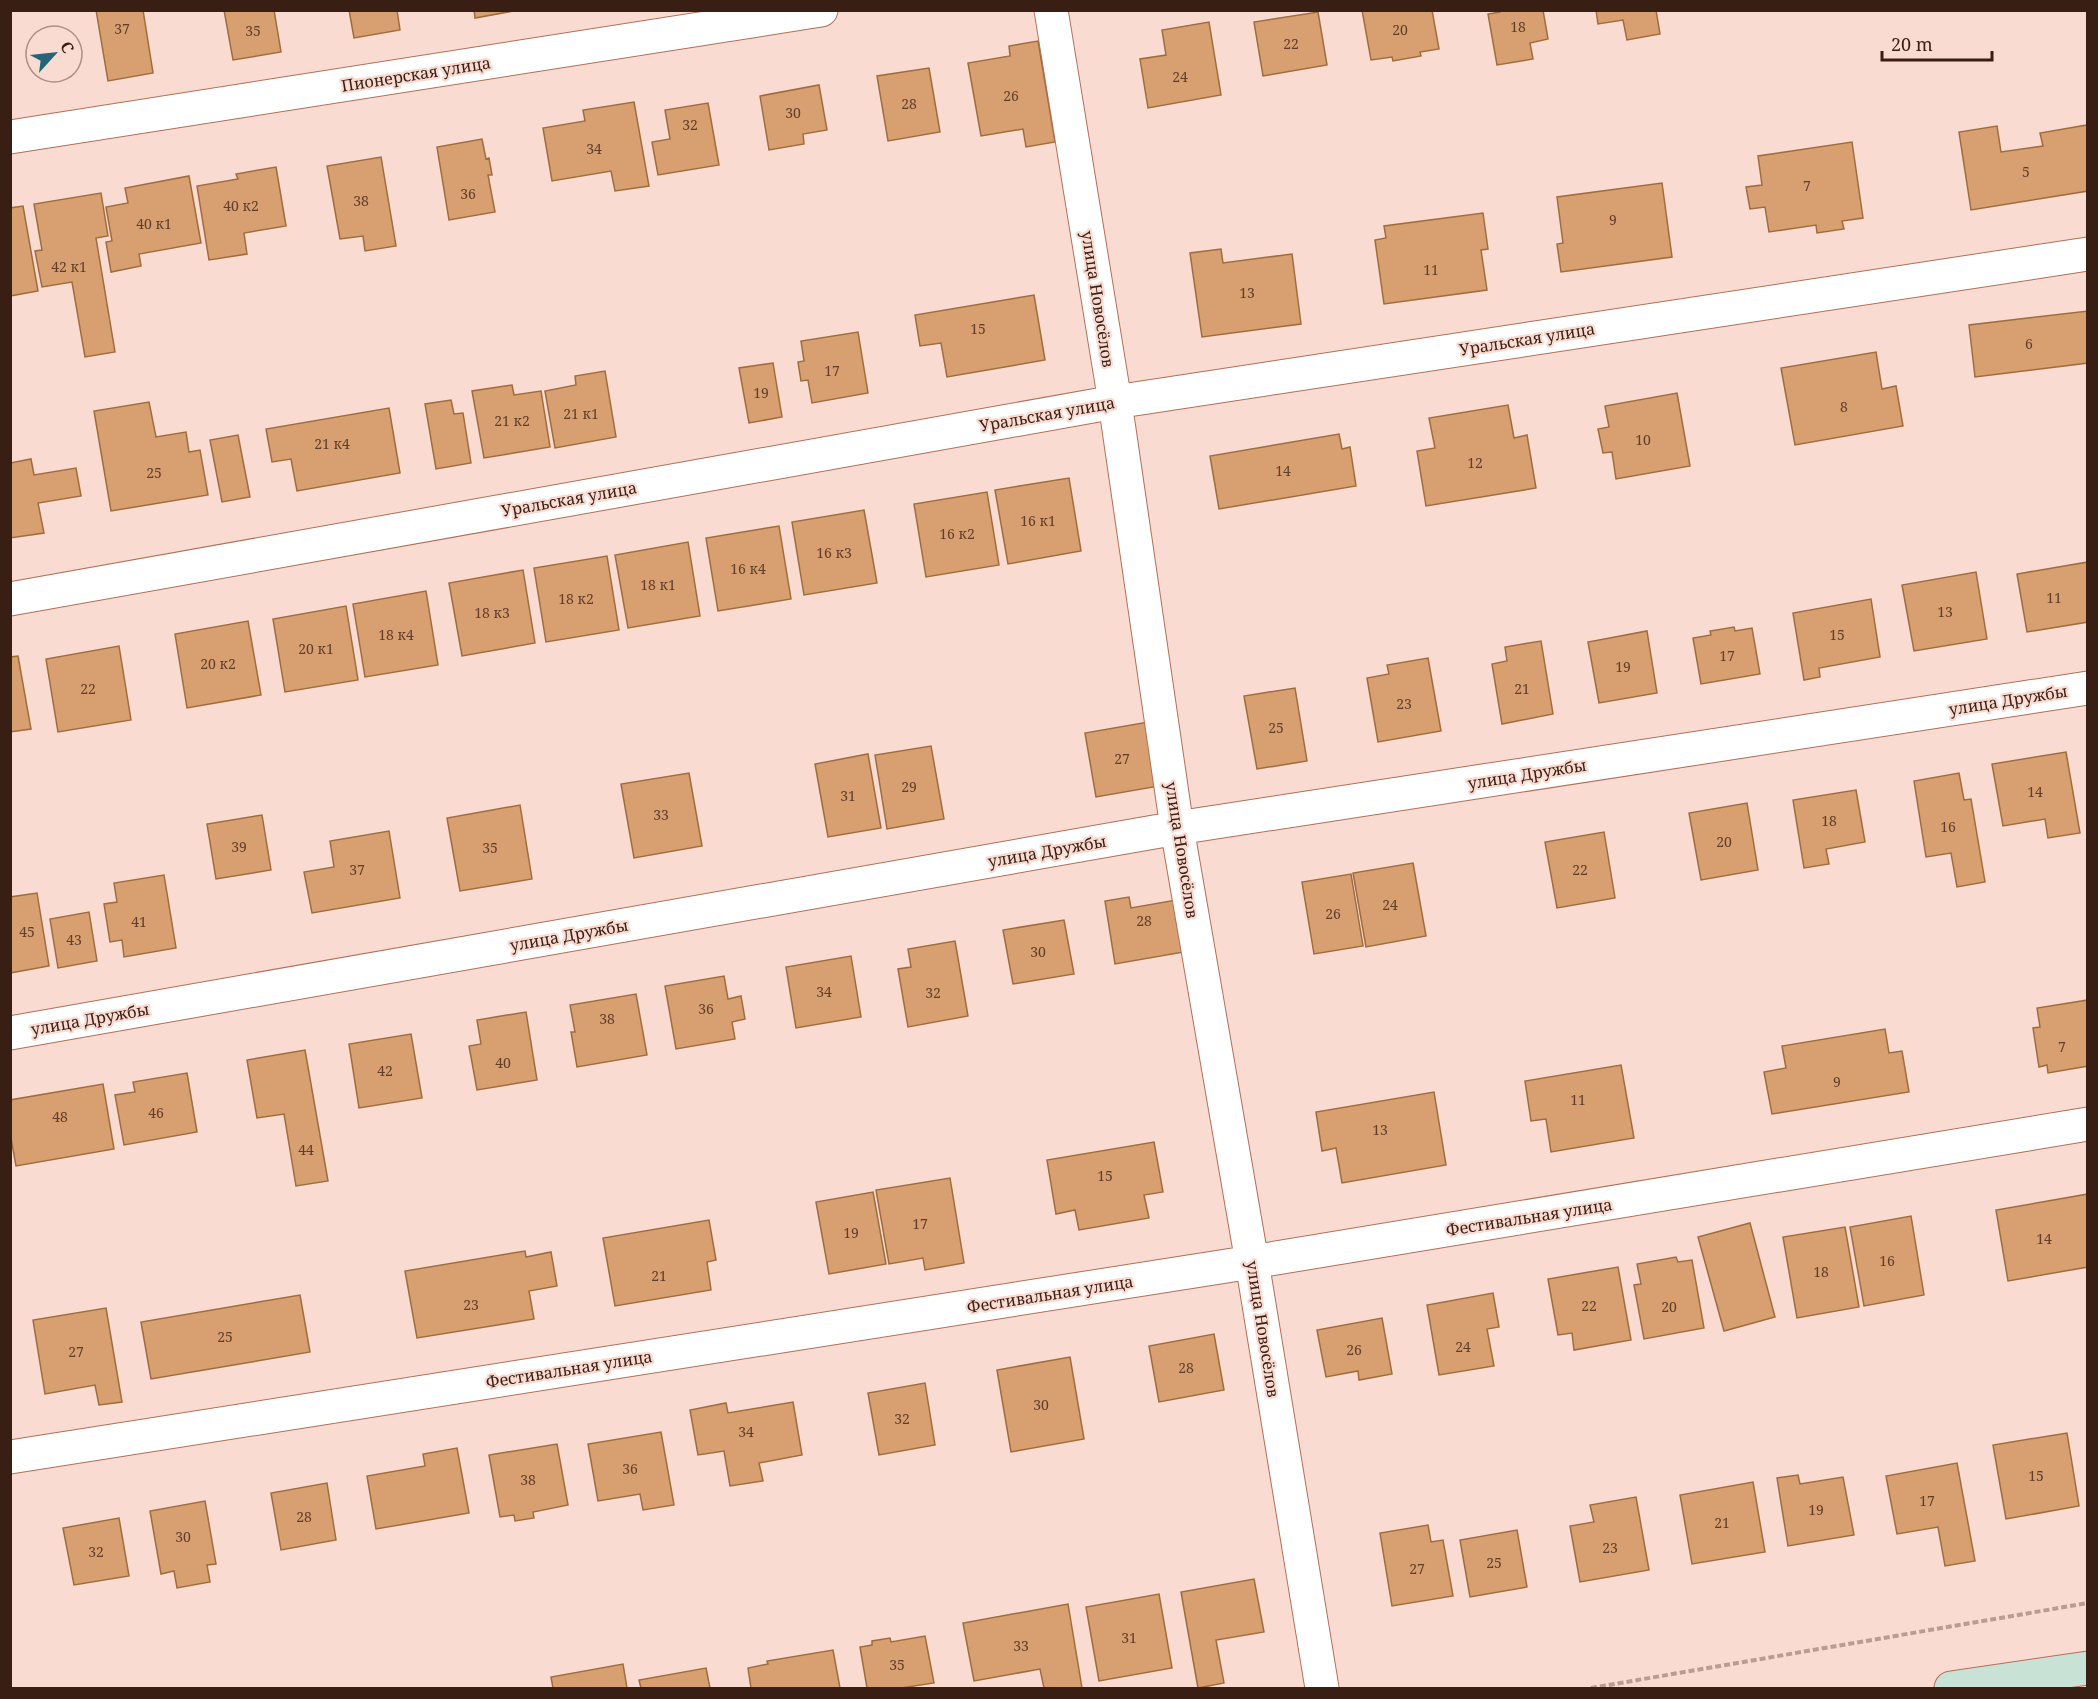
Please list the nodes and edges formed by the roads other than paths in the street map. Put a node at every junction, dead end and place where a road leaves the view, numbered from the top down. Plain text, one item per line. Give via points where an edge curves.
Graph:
1 (821, 10) edge
2 (1051, 10) edge
3 (10, 137) edge
4 (2088, 254) edge
5 (1115, 402) junction
6 (10, 598) edge
7 (2088, 688) edge
8 (1177, 828) junction
9 (10, 1033) edge
10 (2088, 1124) edge
11 (1252, 1263) junction
12 (10, 1457) edge
13 (2088, 1668) edge
14 (1322, 1689) edge
15 (1951, 1689) edge

1 - 3 street, Пионерская улица
2 - 5 street, улица Новосёлов
4 - 5 street, Уральская улица
5 - 6 street, Уральская улица
5 - 8 street, улица Новосёлов
7 - 8 street, улица Дружбы
8 - 9 street, улица Дружбы
8 - 11 street, улица Новосёлов
10 - 11 street, Фестивальная улица
11 - 12 street, Фестивальная улица
11 - 14 street, улица Новосёлов
13 - 15 street

